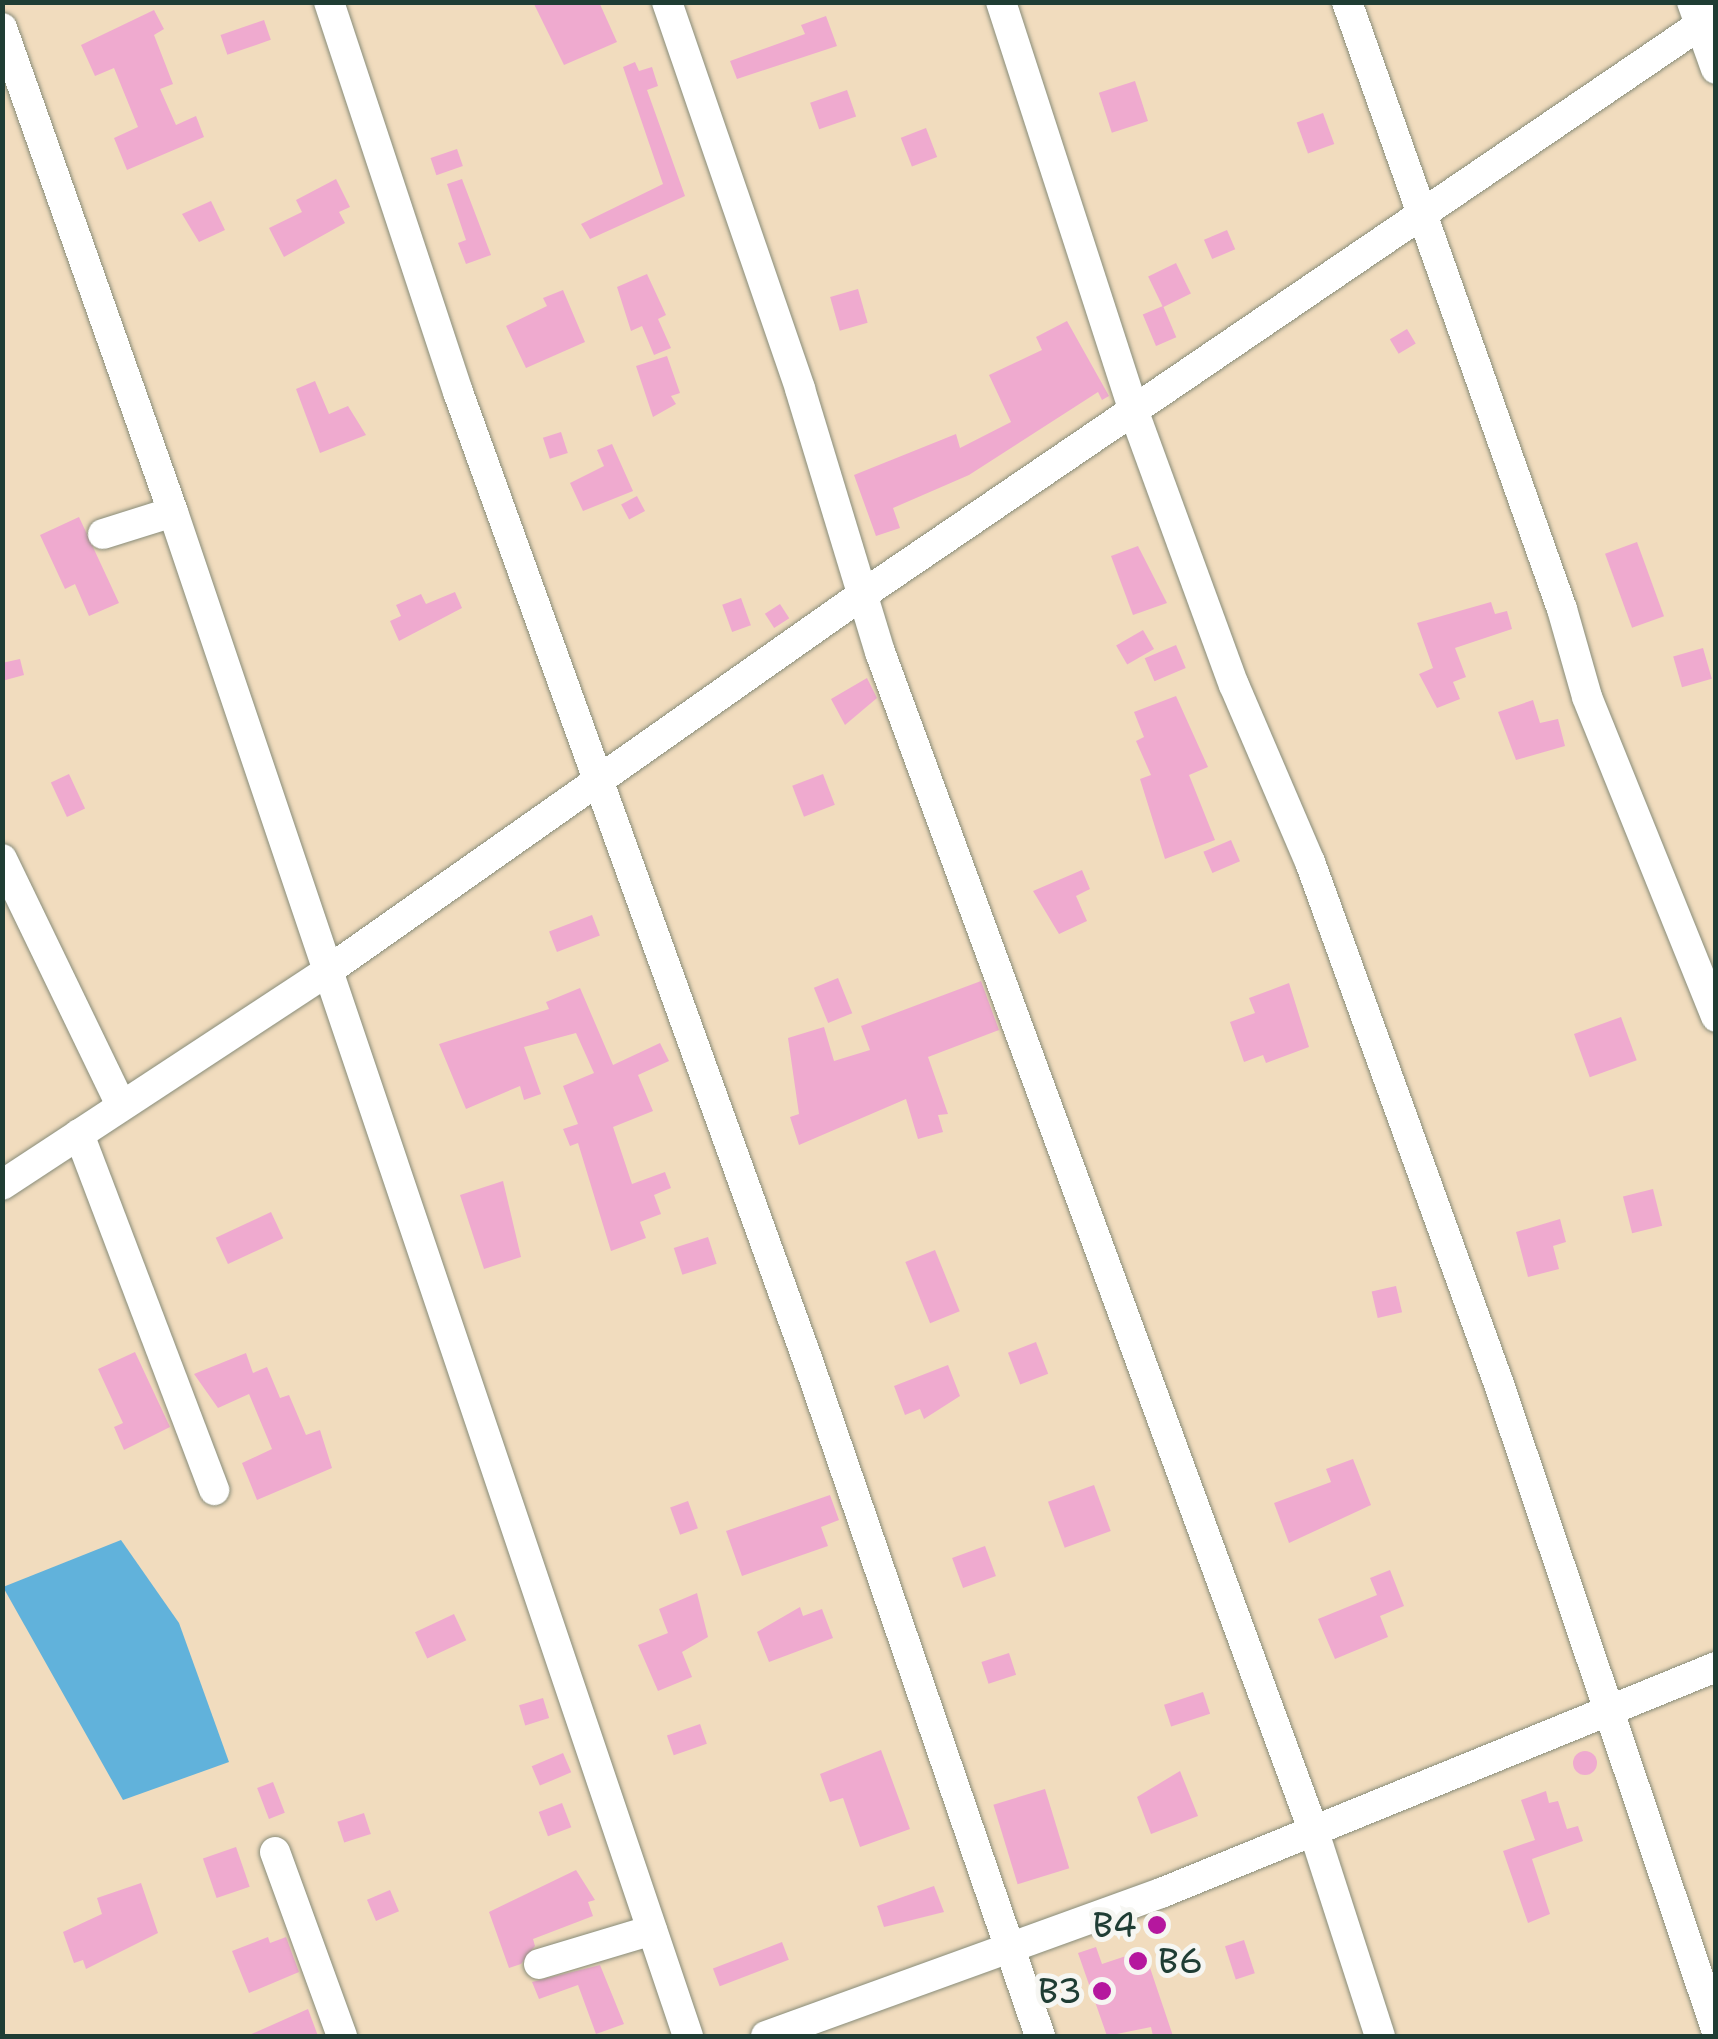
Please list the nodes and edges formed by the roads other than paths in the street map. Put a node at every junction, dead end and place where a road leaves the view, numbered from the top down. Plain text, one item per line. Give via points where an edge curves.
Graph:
1 (329, 2) edge
2 (667, 2) edge
3 (1001, 2) edge
4 (1347, 2) edge
5 (1702, 14) edge
6 (2, 28) edge
7 (1716, 69) edge
8 (1422, 218) junction
9 (1134, 415) junction
10 (173, 512) junction
11 (103, 534) dead end
12 (862, 595) junction
13 (597, 786) junction
14 (2, 858) edge
15 (329, 970) junction
16 (1716, 1017) edge
17 (121, 1105) junction
18 (78, 1134) junction
19 (2, 1185) edge
20 (214, 1490) dead end
21 (1716, 1667) edge
22 (1608, 1709) junction
23 (1314, 1832) junction
24 (275, 1852) dead end
25 (652, 1930) junction
26 (1007, 1945) junction
27 (539, 1964) dead end
28 (1716, 2029) edge
29 (342, 2036) edge
30 (688, 2036) edge
31 (766, 2036) edge
32 (1040, 2036) edge
33 (1380, 2036) edge

1 - 13 street
2 - 12 street via 800,389
3 - 9 street
4 - 8 street
5 - 7 street
5 - 8 street
6 - 10 street
8 - 9 street
8 - 16 street via 1562,609 1587,697
9 - 12 street
9 - 22 street via 1234,685 1310,862 1499,1384
10 - 11 street
10 - 15 street
12 - 13 street
12 - 23 street
13 - 15 street
13 - 26 street via 808,1361
14 - 17 street
15 - 17 street
15 - 25 street
17 - 18 street
18 - 19 street
18 - 20 street
21 - 22 street
22 - 23 street
22 - 28 street
23 - 26 street
23 - 33 street
24 - 29 street
25 - 27 street
25 - 30 street
26 - 31 street
26 - 32 street

